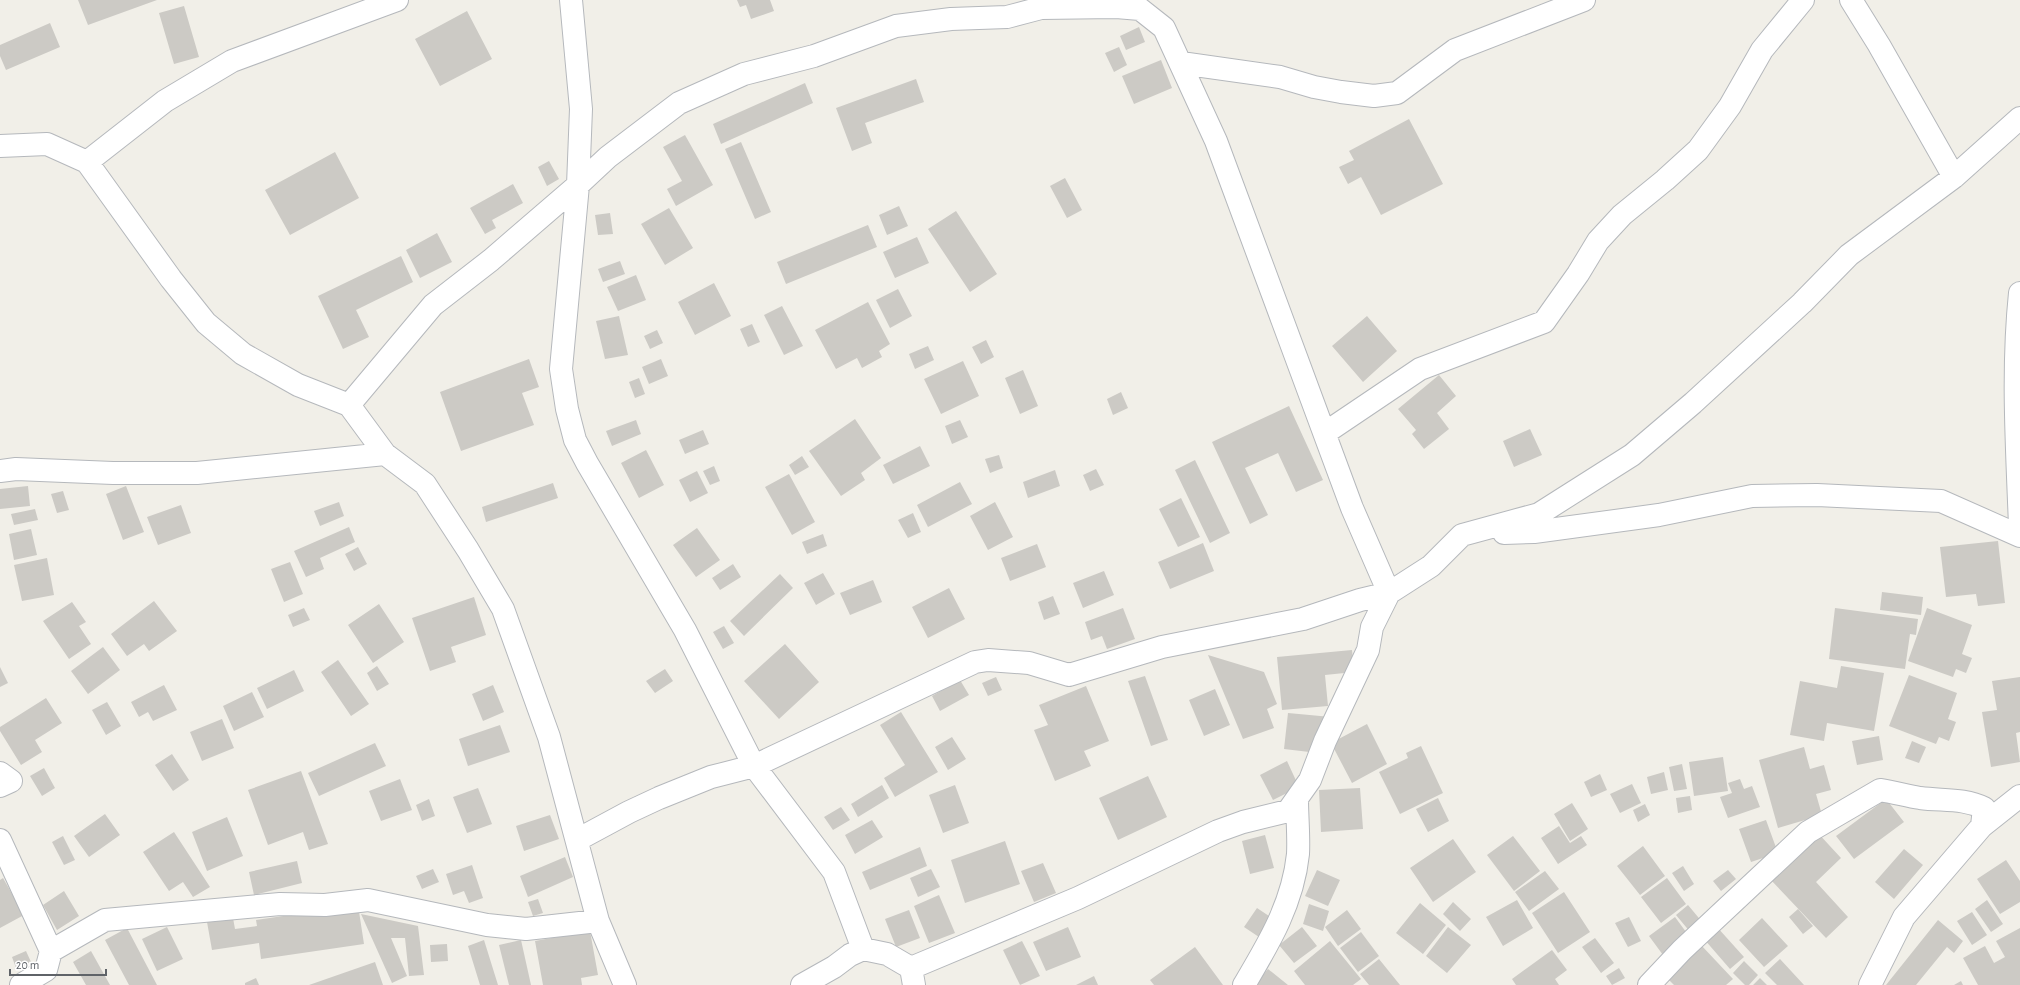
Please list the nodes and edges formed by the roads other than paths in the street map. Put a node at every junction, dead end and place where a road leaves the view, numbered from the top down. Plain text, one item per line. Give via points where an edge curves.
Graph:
1 (397, 0) edge
2 (571, 0) edge
3 (1584, 0) edge
4 (1803, 0) edge
5 (1851, 0) edge
6 (1047, 4) edge
7 (1181, 63) junction
8 (2020, 118) edge
9 (0, 146) edge
10 (87, 162) junction
11 (1954, 177) junction
12 (578, 185) junction
13 (2020, 293) edge
14 (349, 404) junction
15 (1325, 433) junction
16 (2018, 447) edge
17 (385, 454) junction
18 (0, 471) edge
19 (2020, 526) edge
20 (1462, 535) junction
21 (2020, 536) edge
22 (1389, 593) junction
23 (754, 766) junction
24 (0, 773) edge
25 (0, 786) edge
26 (2020, 796) edge
27 (1297, 799) junction
28 (1982, 826) junction
29 (0, 840) edge
30 (577, 840) junction
31 (598, 921) junction
32 (863, 949) junction
33 (51, 951) junction
34 (912, 977) edge
35 (21, 985) edge
36 (625, 985) edge
37 (802, 985) edge
38 (1244, 985) edge
39 (1649, 985) edge
40 (1870, 985) edge

1 - 10 street via 232,61 165,101
2 - 12 street via 581,108
3 - 7 street via 1455,50 1397,93 1374,96 1341,92 1280,77
4 - 15 street via 1762,50 1730,106 1698,150 1622,215 1598,241 1544,322 1420,369
5 - 11 street
6 - 7 street via 1140,9 1164,28
6 - 12 street via 1007,17 950,19 896,26 814,56 744,74 679,103 608,157
7 - 15 street via 1216,141
8 - 11 street
9 - 10 street via 46,144
10 - 14 street via 166,273 206,323 243,354 298,385
11 - 20 street via 1849,255 1797,308 1632,455 1539,514
12 - 14 street via 491,260 433,305
12 - 23 street via 561,369 567,410 575,440 685,630
13 - 16 street via 2016,331
14 - 17 street
15 - 22 street via 1352,508
16 - 19 street
17 - 18 street via 197,473 16,469
17 - 30 street via 425,484 503,609 549,737
20 - 21 street via 1534,532 1659,515 1752,496 1817,495 1941,501
20 - 22 street via 1431,566
22 - 23 street via 1303,619 1162,647 1068,675 1029,663 988,660 975,662
22 - 27 street via 1372,627 1368,650 1325,741 1310,780
23 - 30 street via 711,777 659,798
23 - 32 street via 834,872
24 - 25 street via 11,781
26 - 28 street
27 - 34 street via 1288,811 1218,831
27 - 38 street via 1298,853 1288,902 1268,944
28 - 39 street via 1984,808 1974,803 1919,798 1880,790 1808,832 1682,950
28 - 40 street via 1904,917
29 - 33 street
30 - 31 street
31 - 33 street via 526,929 487,925 368,900 325,905 280,904 105,920
31 - 36 street
32 - 34 street via 887,954
32 - 37 street
33 - 35 street via 46,970

